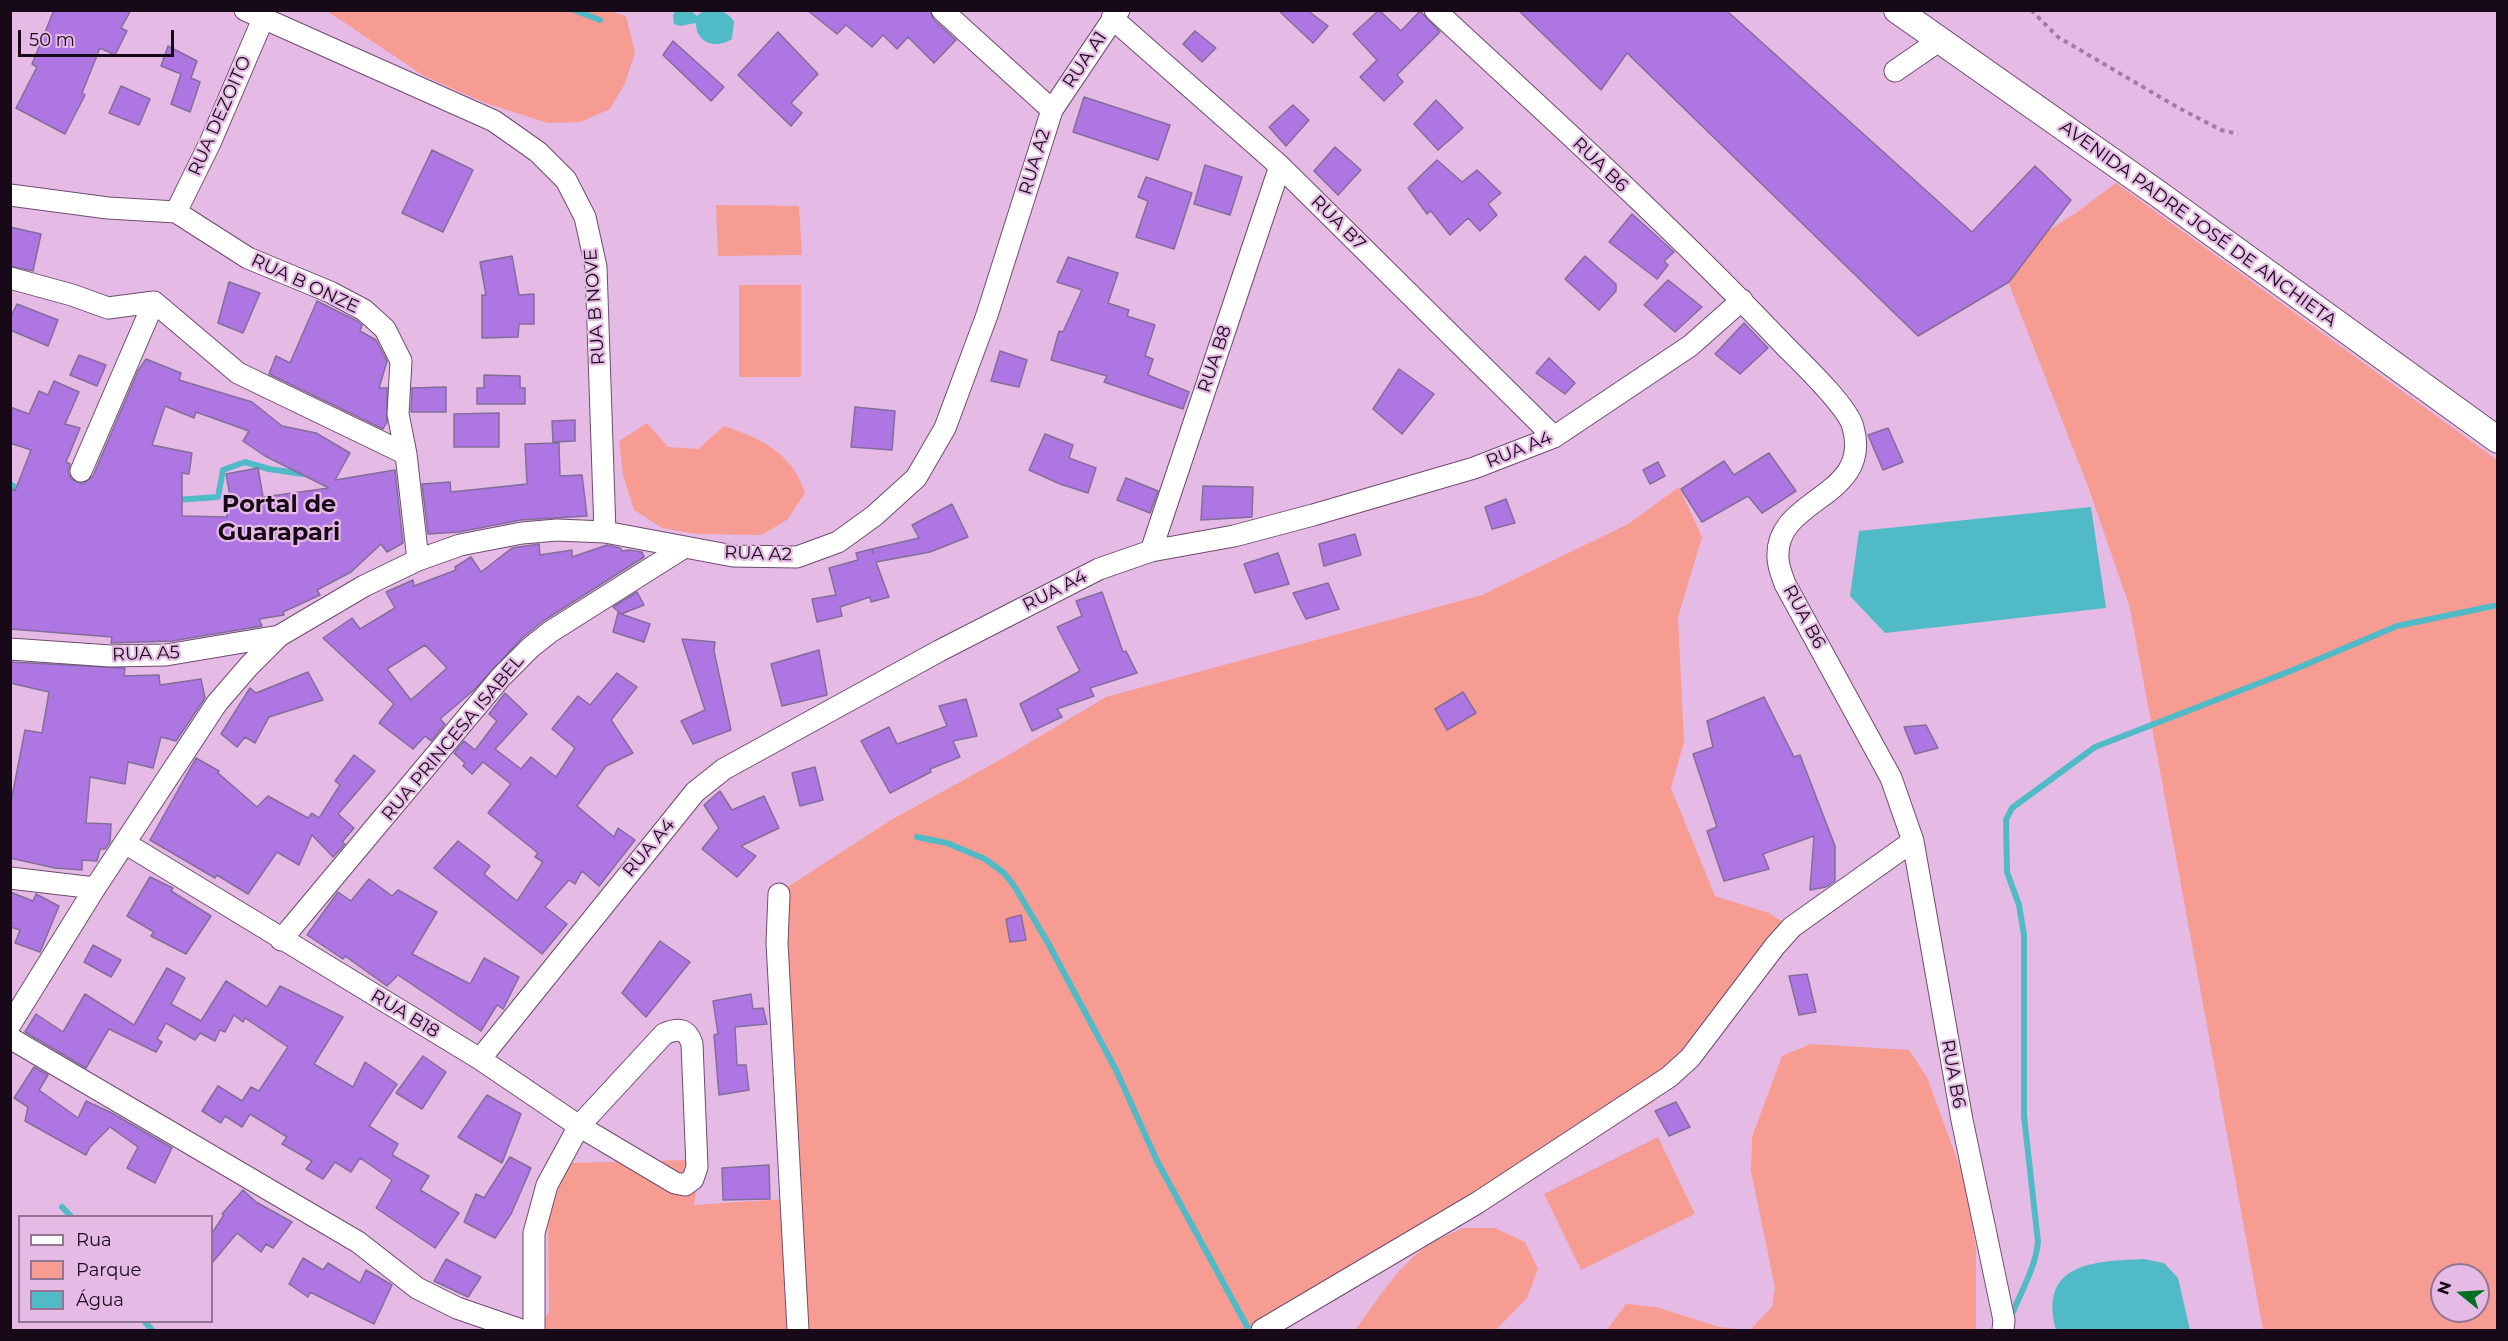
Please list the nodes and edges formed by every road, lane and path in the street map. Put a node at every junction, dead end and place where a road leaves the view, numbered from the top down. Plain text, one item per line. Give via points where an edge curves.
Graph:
1 (942, 10) edge
2 (1435, 10) edge
3 (1897, 10) edge
4 (2031, 10) edge
5 (1116, 14) edge
6 (254, 15) edge
7 (1940, 40) junction
8 (1895, 71) dead end
9 (1052, 110) junction
10 (2238, 134) dead end
11 (1280, 166) junction
12 (10, 195) edge
13 (176, 212) junction
14 (10, 278) edge
15 (1742, 300) junction
16 (154, 302) junction
17 (1554, 437) junction
18 (2498, 440) edge
19 (406, 454) junction
20 (81, 471) dead end
21 (605, 532) junction
22 (683, 548) junction
23 (1151, 551) junction
24 (418, 560) junction
25 (279, 636) junction
26 (10, 650) edge
27 (1912, 841) junction
28 (125, 843) junction
29 (10, 878) edge
30 (95, 888) junction
31 (779, 894) dead end
32 (280, 940) junction
33 (10, 1025) edge
34 (10, 1038) edge
35 (480, 1059) junction
36 (579, 1126) junction
37 (521, 1330) edge
38 (534, 1330) edge
39 (798, 1330) edge
40 (1262, 1330) edge
41 (2003, 1330) edge

1 - 9 street
2 - 15 street, RUA B6
3 - 7 main road, AVENIDA PADRE JOSÉ DE ANCHIETA
4 - 10 path via 2058,37 2177,107 2221,130
5 - 9 street, RUA A1
5 - 11 street, RUA B7
6 - 13 street, RUA DEZOITO via 210,143
6 - 21 street, RUA B NOVE via 494,121 538,152 566,180 585,217 596,267
7 - 8 street
7 - 18 main road, AVENIDA PADRE JOSÉ DE ANCHIETA
9 - 22 street, RUA A2 via 980,336 945,428 916,478 838,542 797,557 733,556
11 - 17 street, RUA B7
11 - 23 street, RUA B8
12 - 13 street
13 - 19 street, RUA B ONZE via 248,258 364,310 385,329 401,361 398,414
14 - 16 street via 108,308
15 - 17 street, RUA A4 via 1690,346
15 - 27 street, RUA B6 via 1829,392 1853,424 1856,446 1851,470 1783,529 1777,557 1785,584 1891,778
16 - 19 street via 238,373
16 - 20 street
17 - 23 street, RUA A4 via 1474,468 1313,515 1234,536
19 - 24 street, RUA B ONZE
21 - 22 street, RUA A2
21 - 24 street, RUA A2 via 522,533 460,545
22 - 32 street, RUA PRINCESA ISABEL via 530,648 501,677
23 - 35 street, RUA A4 via 1089,574 724,769 694,792
24 - 25 street, RUA A2 via 364,586
25 - 26 street, RUA A5 via 166,655
25 - 28 street via 217,703
27 - 40 street via 1792,927 1690,1058 1669,1077 1477,1203
27 - 41 street, RUA B6
28 - 30 street
28 - 32 street, RUA B18
29 - 30 street
30 - 33 street
31 - 39 street via 777,943
32 - 35 street, RUA B18
34 - 37 street via 358,1242 417,1288 457,1308
35 - 36 street, RUA B18
36 - 36 street, RUA B18 via 664,1035 675,1029 689,1036 697,1167 693,1179 685,1185 675,1183
36 - 38 street via 547,1185 534,1233

